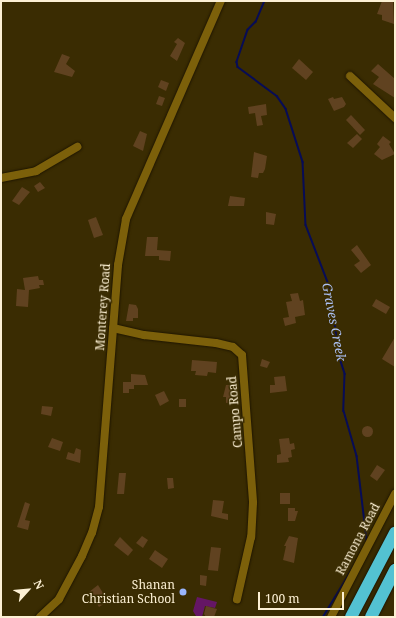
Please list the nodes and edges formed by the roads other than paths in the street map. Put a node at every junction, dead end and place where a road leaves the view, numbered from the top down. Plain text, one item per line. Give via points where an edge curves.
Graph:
1 (221, 1) edge
2 (350, 76) dead end
3 (395, 118) edge
4 (76, 147) dead end
5 (1, 178) edge
6 (113, 328) junction
7 (395, 494) edge
8 (395, 533) edge
9 (395, 570) edge
10 (237, 599) dead end
11 (40, 617) edge
12 (331, 617) edge
13 (351, 617) edge
14 (371, 617) edge

1 - 6 street, Monterey Road via 126,219 119,249
2 - 3 street
4 - 5 street via 36,171
6 - 10 street, Campo Road via 144,335 216,343 233,347 242,355 253,503 251,537
6 - 11 street, Monterey Road via 102,492 96,520 87,546 59,599
7 - 12 street, Ramona Road
8 - 13 highway
9 - 14 highway

